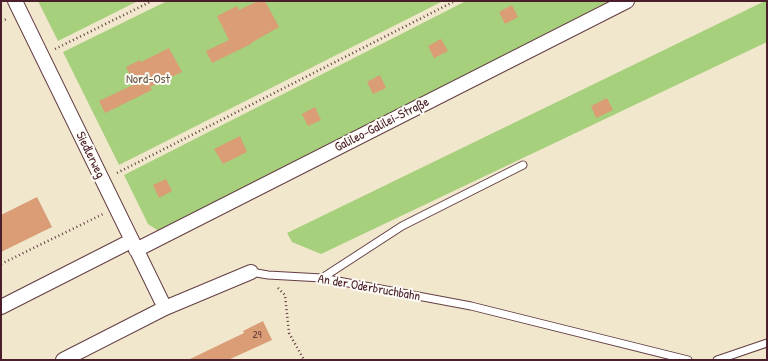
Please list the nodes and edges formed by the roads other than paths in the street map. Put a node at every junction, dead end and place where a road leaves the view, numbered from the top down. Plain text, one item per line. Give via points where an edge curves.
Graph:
1 (14, 1) edge
2 (627, 1) edge
3 (523, 166) dead end
4 (134, 245) junction
5 (251, 272) joint
6 (322, 278) junction
7 (1, 307) edge
8 (165, 308) junction
9 (767, 343) edge
10 (63, 360) edge
11 (688, 360) edge
12 (717, 360) edge

1 - 4 street, Siedlerweg
2 - 4 street, Galileo-Galilei-Straße
3 - 6 lane via 402,226
4 - 7 street, Galileo-Galilei-Straße
4 - 8 street, Siedlerweg
5 - 6 lane, An der Oderbruchbahn
5 - 8 street, An der Oderbruchbahn
6 - 11 lane, An der Oderbruchbahn via 471,306
8 - 10 street, An der Oderbruchbahn
9 - 12 lane

